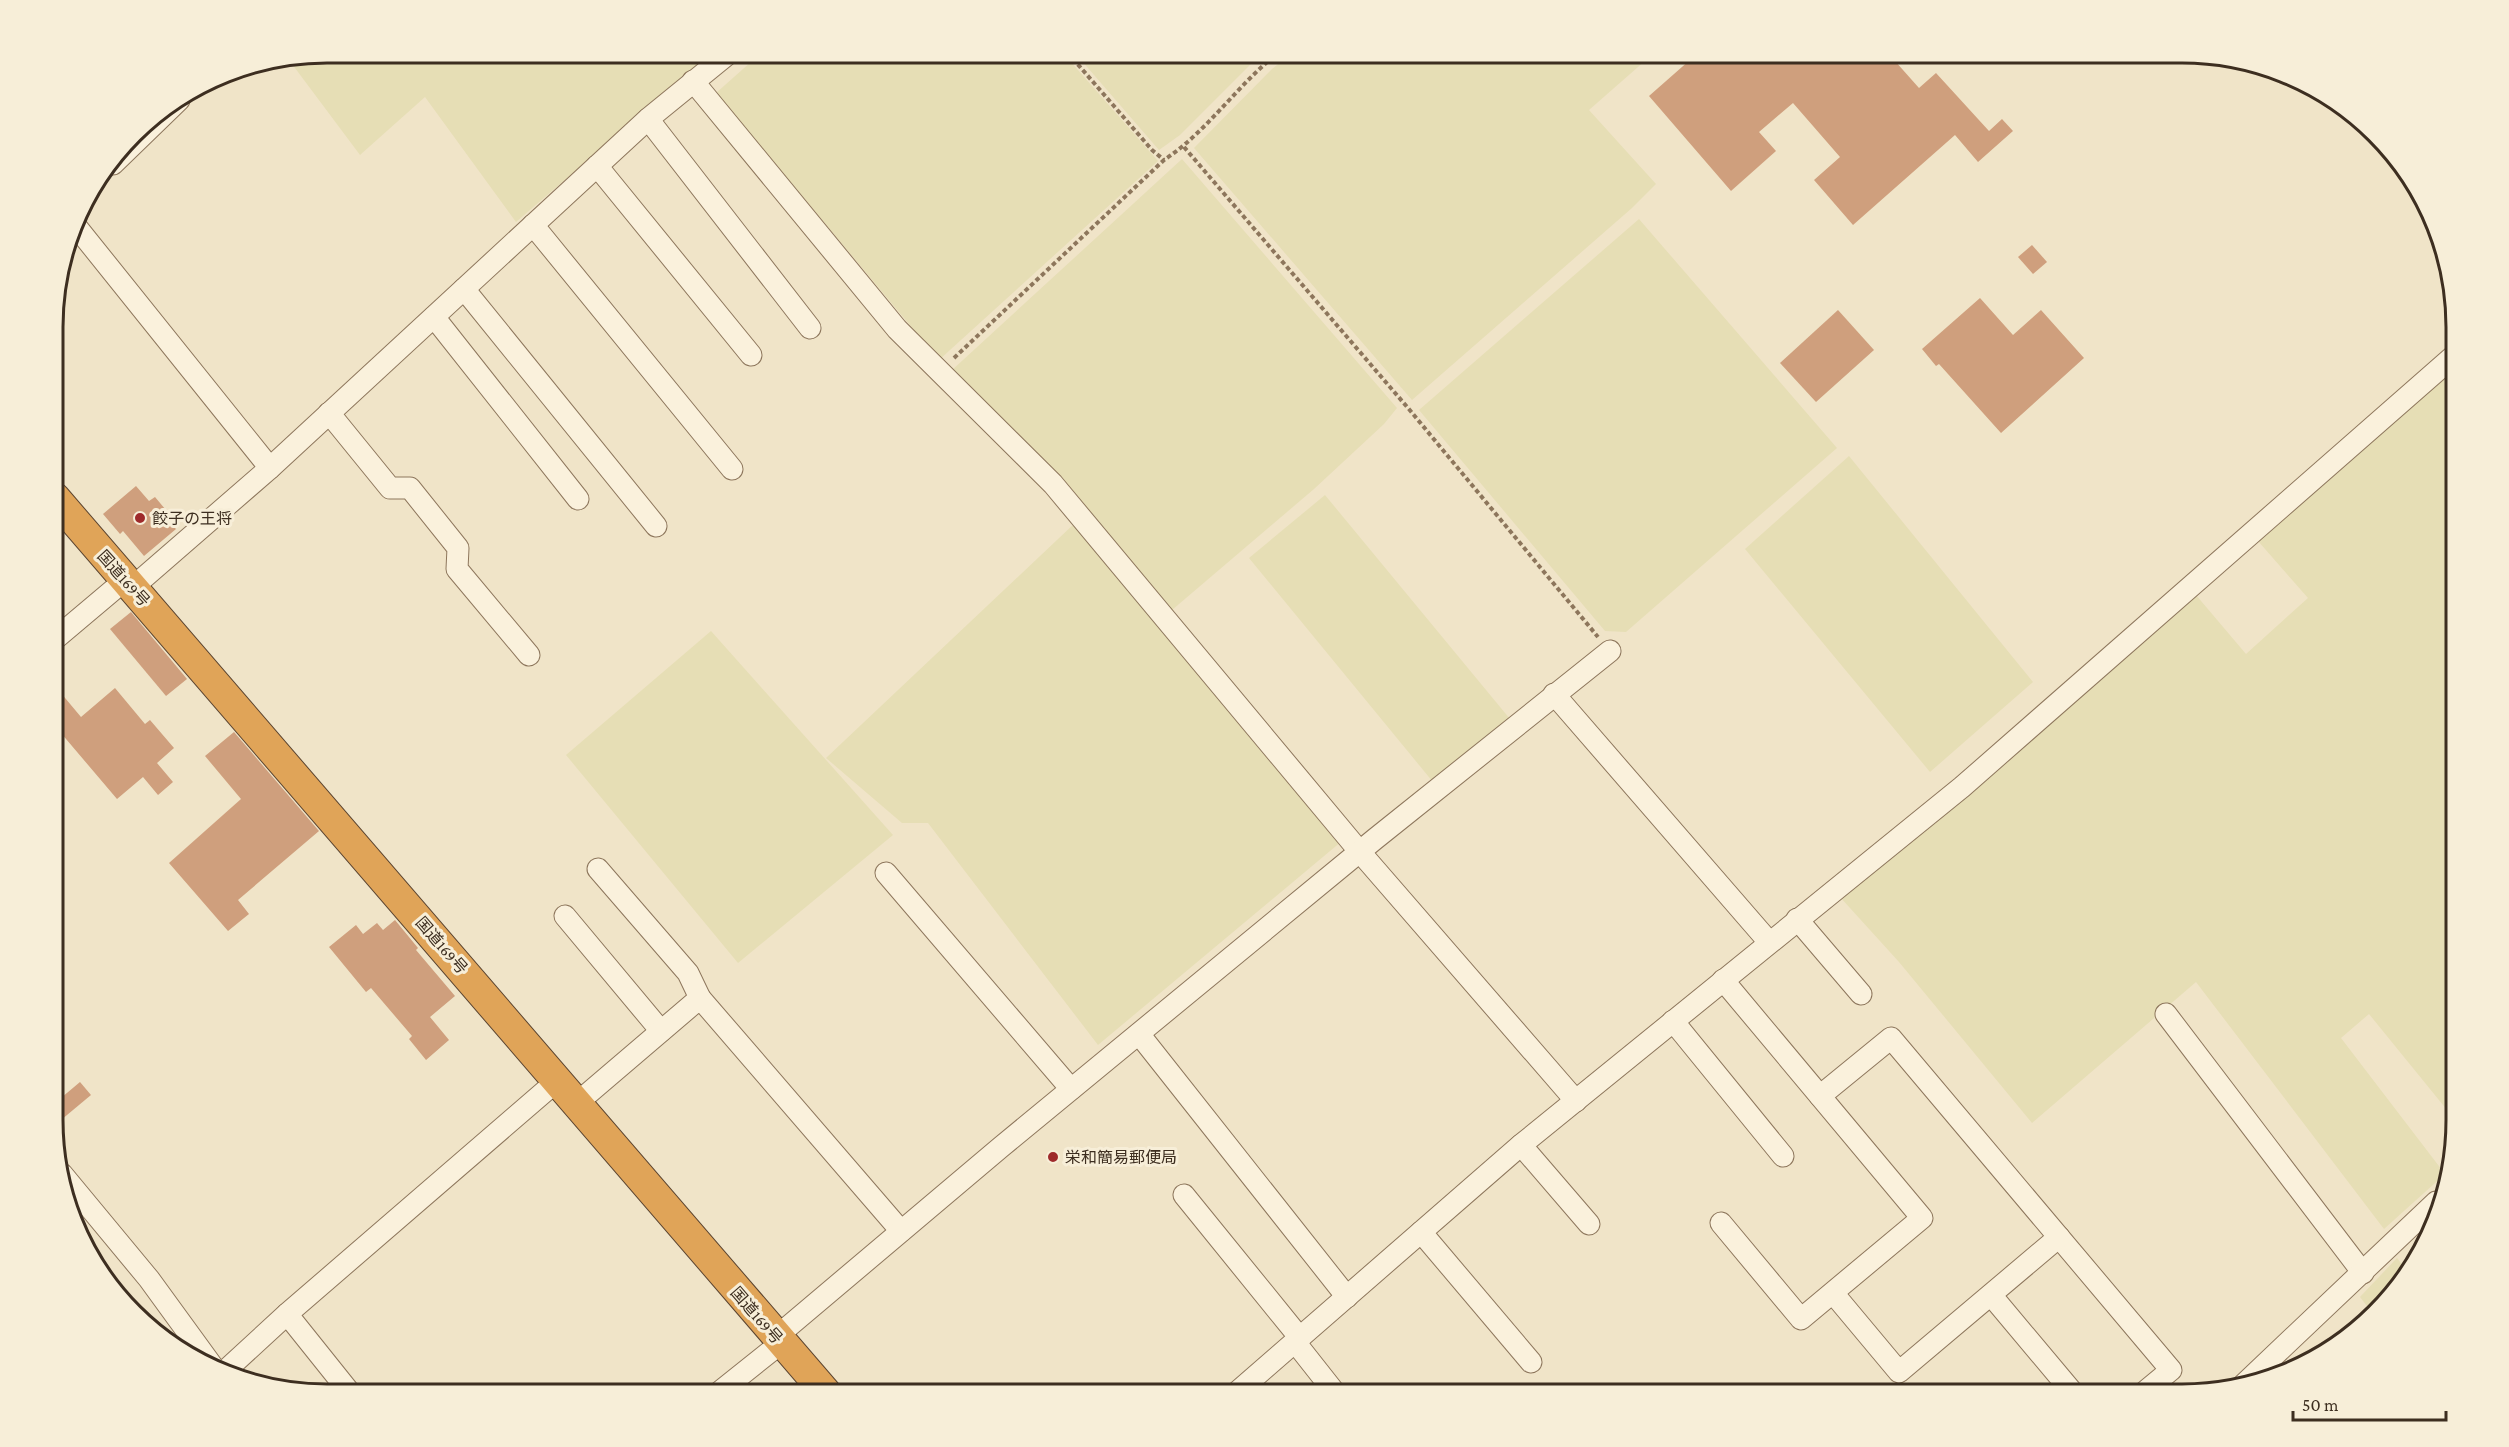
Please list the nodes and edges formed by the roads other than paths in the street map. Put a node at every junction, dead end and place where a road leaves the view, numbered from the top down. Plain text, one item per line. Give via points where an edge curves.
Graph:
1 (715, 63) edge
2 (693, 81) junction
3 (648, 119) junction
4 (597, 166) junction
5 (533, 225) junction
6 (81, 232) edge
7 (464, 289) junction
8 (434, 317) junction
9 (810, 328) dead end
10 (751, 355) dead end
11 (2446, 363) edge
12 (329, 413) junction
13 (270, 468) junction
14 (732, 469) dead end
15 (578, 499) dead end
16 (63, 507) edge
17 (656, 526) dead end
18 (129, 584) junction
19 (63, 633) edge
20 (1610, 651) road end
21 (529, 656) dead end
22 (1554, 694) junction
23 (1360, 852) junction
24 (598, 869) dead end
25 (886, 873) dead end
26 (565, 916) dead end
27 (1797, 920) junction
28 (1769, 942) junction
29 (1723, 980) junction
30 (1862, 994) dead end
31 (700, 998) junction
32 (2166, 1014) dead end
33 (1673, 1021) junction
34 (661, 1031) junction
35 (1139, 1034) junction
36 (558, 1080) junction
37 (1071, 1089) junction
38 (1820, 1096) junction
39 (1576, 1101) junction
40 (577, 1103) junction
41 (1521, 1145) junction
42 (1783, 1156) dead end
43 (71, 1185) edge
44 (1184, 1195) dead end
45 (2432, 1206) edge
46 (1720, 1223) dead end
47 (1588, 1224) dead end
48 (901, 1231) junction
49 (1421, 1232) junction
50 (2060, 1237) junction
51 (2363, 1272) junction
52 (1833, 1293) junction
53 (1991, 1295) junction
54 (1347, 1297) junction
55 (287, 1314) junction
56 (779, 1340) junction
57 (1297, 1340) junction
58 (203, 1353) edge
59 (1532, 1362) dead end
60 (231, 1366) edge
61 (2260, 1372) edge
62 (342, 1384) edge
63 (728, 1384) edge
64 (818, 1384) edge
65 (1246, 1384) edge
66 (1329, 1384) edge
67 (2066, 1384) edge
68 (2154, 1384) edge

1 - 2 street
2 - 3 street
2 - 23 street via 897,329 1053,484
3 - 4 street
3 - 9 street
4 - 5 street
4 - 10 street
5 - 7 street
5 - 14 street
6 - 13 street
7 - 8 street
7 - 17 street
8 - 12 street
8 - 15 street
11 - 27 street via 1962,788
12 - 13 street
12 - 21 street via 390,488 410,488 458,548 457,569
13 - 18 street
16 - 18 highway, 国道169号
18 - 19 street
18 - 36 highway, 国道169号
20 - 22 street
22 - 23 street
22 - 28 street
23 - 35 street
23 - 39 street
24 - 31 street via 688,973
25 - 37 street
26 - 34 street
27 - 28 street
27 - 30 street
28 - 29 street
29 - 33 street
29 - 38 street
31 - 34 street
31 - 48 street
32 - 51 street
33 - 39 street
33 - 42 street
34 - 40 street
35 - 37 street
35 - 54 street
36 - 40 highway, 国道169号
36 - 55 street
37 - 48 street
38 - 50 street via 1891,1038
38 - 52 street via 1922,1218
39 - 41 street
40 - 56 highway, 国道169号
41 - 47 street
41 - 49 street
43 - 58 street via 149,1279
44 - 57 street
45 - 51 street
46 - 52 street via 1801,1319
48 - 56 street
49 - 54 street
49 - 59 street
50 - 53 street
50 - 68 street via 2171,1370
51 - 61 street
52 - 53 street via 1899,1372
53 - 67 street
54 - 57 street
55 - 60 street
55 - 62 street
56 - 63 street
56 - 64 highway, 国道169号
57 - 65 street
57 - 66 street

